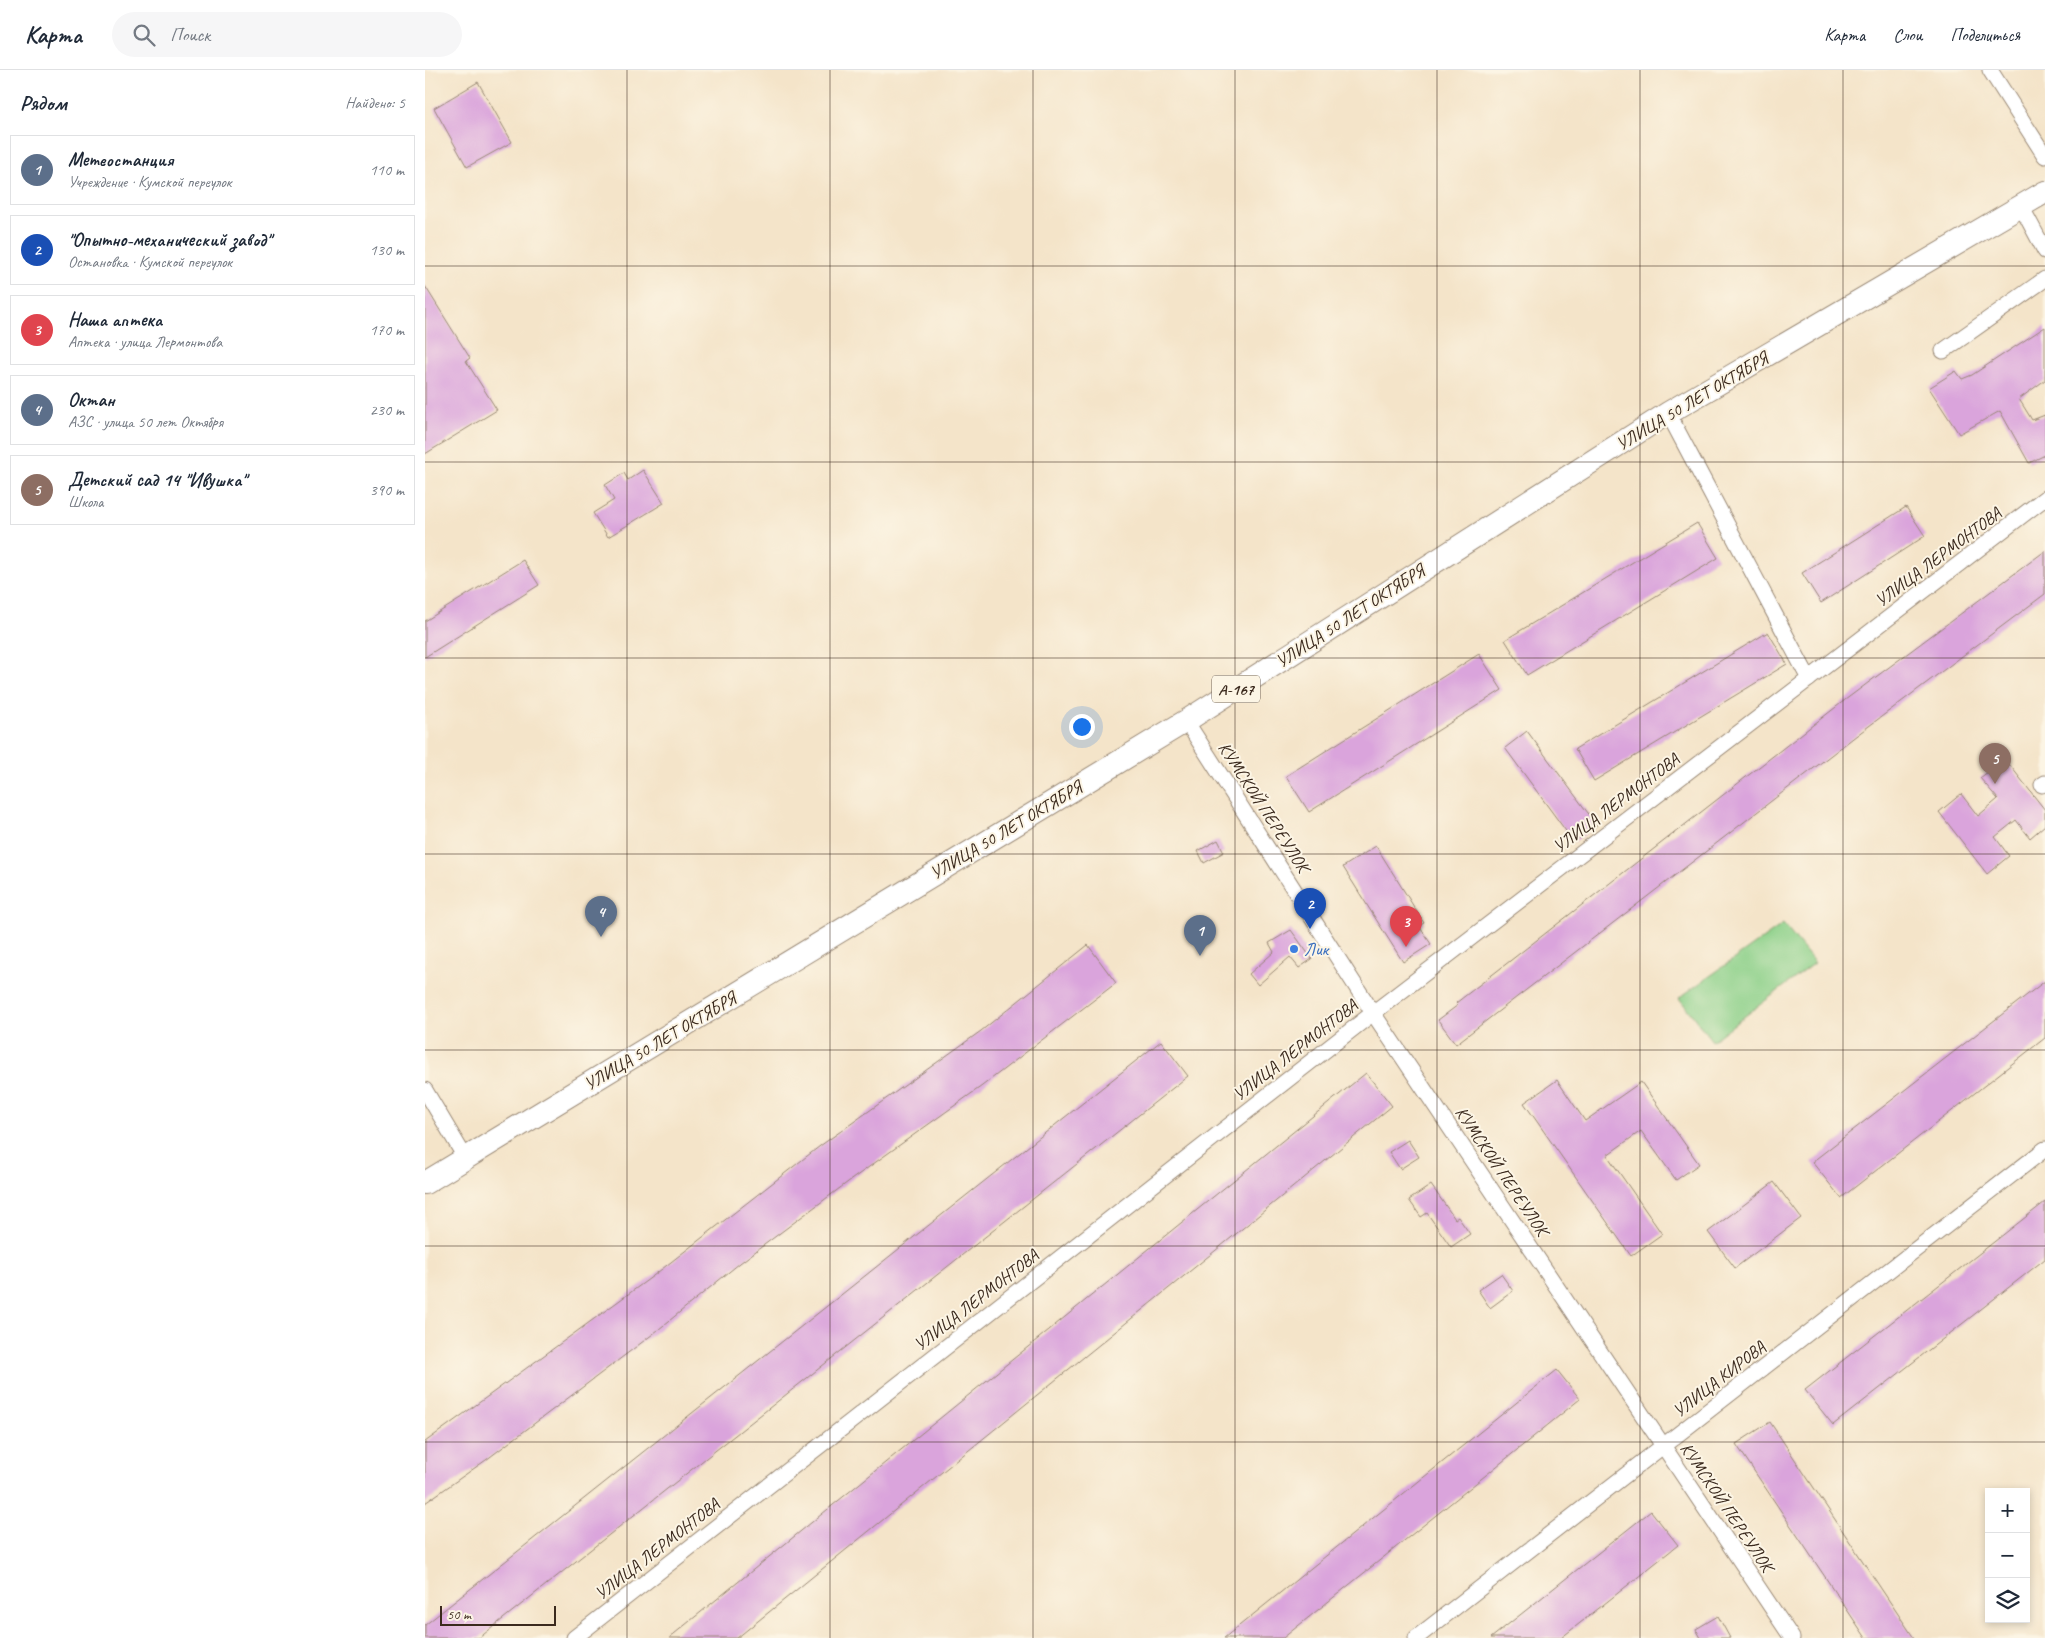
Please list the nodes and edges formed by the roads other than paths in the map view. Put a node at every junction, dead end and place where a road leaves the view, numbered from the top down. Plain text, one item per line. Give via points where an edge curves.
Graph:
1 (1990, 70) edge
2 (2045, 156) edge
3 (2045, 192) edge
4 (2021, 206) junction
5 (2045, 252) edge
6 (2045, 279) edge
7 (1943, 351) dead end
8 (1668, 413) junction
9 (2045, 498) edge
10 (1809, 679) junction
11 (1186, 721) junction
12 (1373, 1013) junction
13 (425, 1090) edge
14 (2045, 1149) edge
15 (466, 1158) junction
16 (425, 1184) edge
17 (1664, 1446) junction
18 (574, 1638) edge
19 (1416, 1638) edge
20 (1792, 1638) edge

1 - 2 street
3 - 4 highway, УЛИЦА 50 ЛЕТ ОКТЯБРЯ / А-167
4 - 5 street
4 - 8 highway, УЛИЦА 50 ЛЕТ ОКТЯБРЯ / А-167
6 - 7 street
8 - 10 street
8 - 11 highway, УЛИЦА 50 ЛЕТ ОКТЯБРЯ / А-167
9 - 10 street, УЛИЦА ЛЕРМОНТОВА
10 - 12 street, УЛИЦА ЛЕРМОНТОВА
11 - 12 street, КУМСКОЙ ПЕРЕУЛОК
11 - 15 highway, УЛИЦА 50 ЛЕТ ОКТЯБРЯ / А-167
12 - 17 street, КУМСКОЙ ПЕРЕУЛОК
12 - 18 street, УЛИЦА ЛЕРМОНТОВА
13 - 15 street
14 - 17 street, УЛИЦА КИРОВА
15 - 16 highway, УЛИЦА 50 ЛЕТ ОКТЯБРЯ / А-167
17 - 19 street, УЛИЦА КИРОВА
17 - 20 street, КУМСКОЙ ПЕРЕУЛОК

